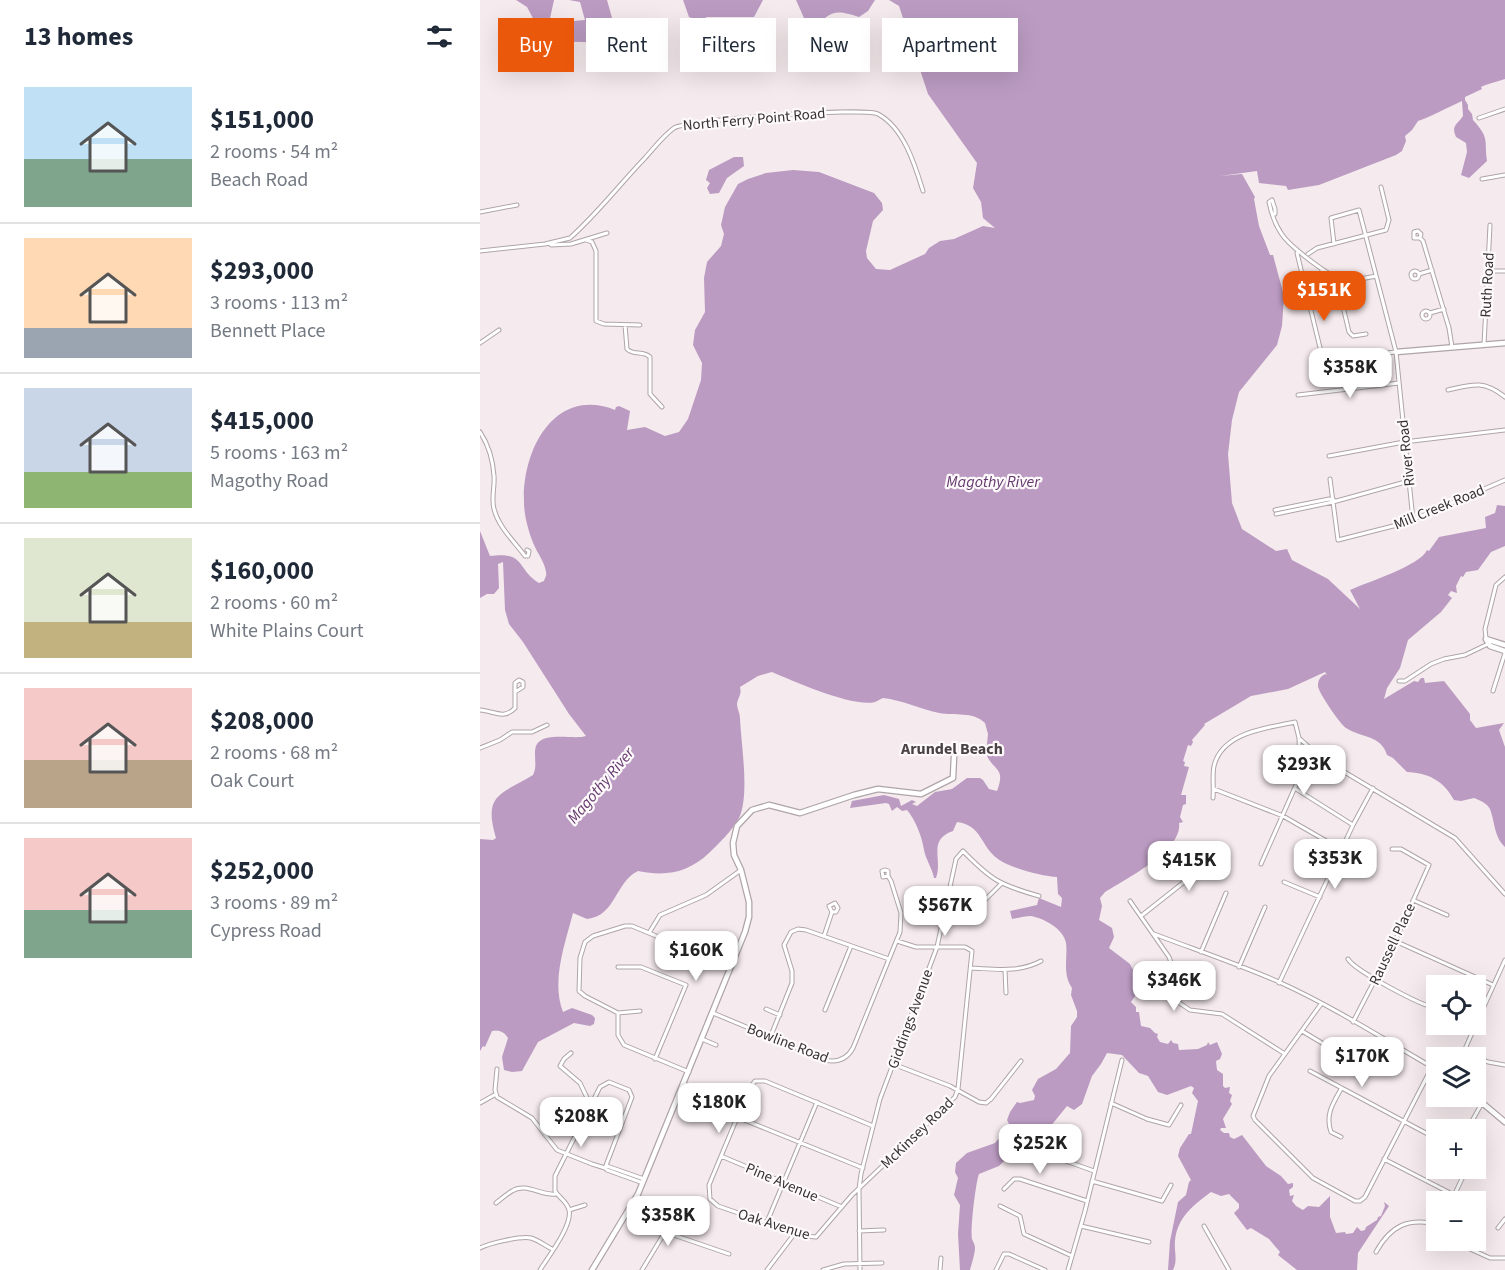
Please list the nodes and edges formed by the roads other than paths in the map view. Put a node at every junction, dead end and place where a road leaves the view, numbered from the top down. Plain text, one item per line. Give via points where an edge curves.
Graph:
1 (1505, 108) edge
2 (1479, 118) dead end
3 (1505, 175) edge
4 (1482, 179) dead end
5 (1381, 187) dead end
6 (923, 191) dead end
7 (518, 205) dead end
8 (480, 212) edge
9 (1274, 216) dead end
10 (1490, 225) dead end
11 (607, 233) dead end
12 (1366, 236) junction
13 (1420, 238) dead end
14 (586, 240) junction
15 (545, 244) junction
16 (1334, 244) junction
17 (480, 251) edge
18 (1297, 254) dead end
19 (1308, 254) dead end
20 (1322, 269) junction
21 (1432, 270) junction
22 (1487, 271) junction
23 (1505, 271) edge
24 (1419, 274) dead end
25 (1376, 276) junction
26 (1342, 280) junction
27 (1327, 309) dead end
28 (1444, 309) junction
29 (1430, 314) dead end
30 (625, 325) junction
31 (640, 325) dead end
32 (499, 330) dead end
33 (1366, 334) dead end
34 (480, 343) edge
35 (1505, 343) edge
36 (1484, 345) junction
37 (1452, 348) junction
38 (1396, 352) junction
39 (1399, 383) junction
40 (1448, 390) dead end
41 (1298, 395) dead end
42 (1505, 397) edge
43 (662, 407) dead end
44 (1505, 430) edge
45 (480, 432) edge
46 (1404, 442) junction
47 (1329, 456) dead end
48 (1330, 479) dead end
49 (1505, 480) edge
50 (1409, 481) junction
51 (1334, 500) junction
52 (1276, 512) dead end
53 (1413, 520) junction
54 (527, 550) dead end
55 (1505, 577) edge
56 (1487, 641) junction
57 (1505, 645) edge
58 (1505, 652) edge
59 (1399, 681) dead end
60 (1493, 690) dead end
61 (515, 692) dead end
62 (480, 710) edge
63 (547, 725) dead end
64 (1299, 738) junction
65 (480, 748) edge
66 (954, 756) dead end
67 (1373, 788) junction
68 (1214, 789) junction
69 (1296, 789) junction
70 (1214, 798) dead end
71 (1283, 816) junction
72 (1353, 825) junction
73 (1213, 849) dead end
74 (1392, 849) dead end
75 (1342, 850) junction
76 (1261, 864) dead end
77 (741, 870) junction
78 (888, 876) dead end
79 (1284, 882) dead end
80 (1001, 884) junction
81 (1226, 893) dead end
82 (1505, 894) edge
83 (1039, 896) dead end
84 (1320, 897) junction
85 (1413, 900) junction
86 (1130, 901) dead end
87 (1265, 907) dead end
88 (832, 912) dead end
89 (944, 912) junction
90 (1447, 915) dead end
91 (1141, 916) junction
92 (649, 933) junction
93 (1154, 934) junction
94 (824, 936) junction
95 (1395, 940) junction
96 (897, 941) junction
97 (852, 946) junction
98 (936, 947) junction
99 (1201, 952) junction
100 (889, 958) junction
101 (1348, 959) dead end
102 (1505, 960) edge
103 (1041, 961) dead end
104 (731, 967) junction
105 (1239, 967) junction
106 (618, 968) dead end
107 (971, 968) junction
108 (1005, 970) junction
109 (1376, 979) junction
110 (1279, 982) junction
111 (1493, 985) junction
112 (1006, 993) dead end
113 (1486, 1001) edge
114 (1321, 1004) junction
115 (1426, 1005) edge
116 (766, 1010) dead end
117 (825, 1010) dead end
118 (640, 1011) dead end
119 (618, 1013) junction
120 (713, 1013) junction
121 (780, 1015) junction
122 (1353, 1022) junction
123 (1302, 1030) junction
124 (770, 1038) junction
125 (702, 1039) junction
126 (716, 1045) dead end
127 (1332, 1049) dead end
128 (571, 1053) dead end
129 (1285, 1054) junction
130 (655, 1059) junction
131 (1122, 1060) dead end
132 (1020, 1061) dead end
133 (1486, 1061) edge
134 (1426, 1063) edge
135 (893, 1064) junction
136 (1505, 1065) edge
137 (497, 1069) dead end
138 (1310, 1071) dead end
139 (689, 1072) junction
140 (1426, 1083) edge
141 (684, 1084) junction
142 (958, 1089) junction
143 (1341, 1089) junction
144 (698, 1090) dead end
145 (496, 1094) junction
146 (817, 1102) junction
147 (480, 1103) edge
148 (1111, 1103) junction
149 (591, 1104) junction
150 (1180, 1105) dead end
151 (1486, 1106) edge
152 (737, 1117) junction
153 (1403, 1122) junction
154 (1505, 1122) edge
155 (873, 1125) junction
156 (1426, 1134) edge
157 (1341, 1137) dead end
158 (800, 1142) junction
159 (566, 1154) junction
160 (1049, 1155) dead end
161 (721, 1156) junction
162 (1384, 1159) junction
163 (605, 1168) junction
164 (863, 1168) junction
165 (1094, 1171) junction
166 (644, 1181) junction
167 (1092, 1181) junction
168 (783, 1182) junction
169 (1171, 1185) dead end
170 (859, 1189) junction
171 (1004, 1189) dead end
172 (1446, 1191) edge
173 (556, 1194) junction
174 (1087, 1201) junction
175 (496, 1203) dead end
176 (585, 1205) dead end
177 (1000, 1206) dead end
178 (842, 1207) junction
179 (569, 1210) junction
180 (672, 1214) dead end
181 (1505, 1219) edge
182 (1426, 1222) edge
183 (766, 1223) junction
184 (1081, 1226) junction
185 (1204, 1226) dead end
186 (1498, 1228) dead end
187 (884, 1230) dead end
188 (859, 1231) junction
189 (665, 1232) junction
190 (795, 1233) junction
191 (1149, 1242) dead end
192 (480, 1247) edge
193 (552, 1249) junction
194 (1376, 1251) dead end
195 (1474, 1251) edge
196 (729, 1254) dead end
197 (1072, 1256) junction
198 (941, 1258) dead end
199 (1505, 1258) edge
200 (860, 1263) junction
201 (882, 1263) dead end
202 (540, 1270) edge
203 (592, 1270) edge
204 (642, 1270) edge
205 (767, 1270) edge
206 (823, 1270) edge
207 (860, 1270) edge
208 (940, 1270) edge
209 (996, 1270) edge
210 (1045, 1270) edge
211 (1068, 1270) edge
212 (1229, 1270) edge

1 - 2 street
3 - 4 street
5 - 12 street via 1389,223 1386,230
6 - 15 street, North Ferry Point Road via 897,130 870,111 675,126 570,238
7 - 8 street
9 - 20 street via 1281,233
10 - 22 street, Ruth Road
11 - 14 street
12 - 16 street
12 - 16 street, River Road via 1359,210 1331,218
12 - 25 street, River Road
13 - 21 street
14 - 15 street
14 - 30 street via 592,242 596,251 596,321
15 - 17 street, North Ferry Point Road
16 - 19 street
18 - 38 street via 1323,360
20 - 26 street
20 - 27 street via 1320,279
21 - 24 street
21 - 28 street
22 - 23 street
22 - 36 street, Ruth Road
25 - 26 street
25 - 38 street, River Road
26 - 33 street via 1340,291 1349,332 1353,336
28 - 29 street
28 - 37 street
30 - 31 street
30 - 43 street via 627,349 650,357 650,394
32 - 34 street
35 - 36 street
36 - 37 street
37 - 38 street
38 - 39 street, River Road
39 - 41 street
39 - 46 street, River Road
40 - 42 street via 1483,384
44 - 46 street
45 - 54 street via 494,477 495,512 506,534 528,556
46 - 47 street
46 - 50 street, River Road
48 - 51 street
49 - 53 street, Mill Creek Road
50 - 51 street
50 - 53 street, River Road
51 - 52 street
51 - 53 street, Mill Creek Road via 1338,540
55 - 56 street via 1496,585 1485,629
56 - 57 street
56 - 58 street
56 - 59 street via 1465,655 1431,664
58 - 60 street
61 - 62 street via 511,713 498,715
63 - 65 street via 532,732 512,732
64 - 67 street via 1321,758
64 - 68 street via 1295,722 1238,737 1217,756
64 - 69 street via 1300,776
66 - 77 street via 953,778 921,794 884,788 800,813 769,805 752,810 734,835 734,855
67 - 72 street
67 - 82 street via 1455,838
68 - 70 street
68 - 71 street
69 - 71 street
69 - 72 street
71 - 75 street
71 - 76 street
72 - 75 street
73 - 91 street via 1198,871
74 - 85 street, Raussell Place via 1401,849 1429,865
75 - 84 street
77 - 92 street via 706,895 660,915
77 - 104 street via 750,909
78 - 96 street, Bowline Road via 901,913
79 - 84 street
80 - 83 street
80 - 89 street via 975,910
80 - 89 street, Giddings Avenue via 963,851 955,863
81 - 99 street
84 - 110 street
85 - 90 street
85 - 95 street, Raussell Place
86 - 91 street
87 - 105 street
88 - 94 street
89 - 98 street, Giddings Avenue
91 - 93 street
92 - 104 street
92 - 119 street via 628,925 589,938 584,944 579,991
93 - 99 street
93 - 129 street via 1169,957 1176,994 1183,1006 1222,1014
94 - 97 street
94 - 121 street via 800,929 786,939 793,981
95 - 109 street, Raussell Place
95 - 111 street
96 - 98 street via 913,947
96 - 100 street, Bowline Road
97 - 100 street
97 - 117 street
98 - 107 street, McKinsey Road via 968,947 973,953
98 - 135 street, Giddings Avenue
99 - 105 street
100 - 124 street, Bowline Road via 853,1048 845,1058 825,1060
101 - 109 street
102 - 111 street
103 - 108 street
104 - 120 street
105 - 110 street
106 - 130 street via 643,968 686,985
107 - 108 street
107 - 142 street, McKinsey Road
108 - 112 street
109 - 115 street
109 - 122 street, Raussell Place
110 - 114 street
111 - 113 street
114 - 122 street
114 - 123 street
116 - 121 street
118 - 119 street
119 - 130 street via 622,1044
120 - 124 street, Bowline Road
120 - 125 street
121 - 124 street
122 - 134 street
123 - 127 street
123 - 129 street
125 - 126 street
125 - 139 street
128 - 149 street via 560,1066 580,1083
129 - 162 street via 1264,1084 1254,1111 1255,1120 1313,1178 1355,1201 1365,1197
130 - 139 street
131 - 148 street
132 - 142 street via 986,1102
133 - 136 street
135 - 142 street
135 - 155 street, Giddings Avenue
137 - 145 street
138 - 143 street
139 - 141 street
140 - 153 street
141 - 144 street
141 - 166 street
142 - 170 street, McKinsey Road via 953,1100
143 - 153 street
143 - 157 street via 1328,1118 1331,1132
145 - 147 street
145 - 159 street via 533,1119 553,1146
146 - 152 street via 765,1081 755,1082
146 - 155 street
146 - 158 street
148 - 150 street via 1169,1125
148 - 165 street
149 - 159 street
149 - 163 street via 606,1083 632,1095
151 - 154 street
152 - 158 street
152 - 161 street
153 - 156 street
153 - 162 street
155 - 164 street, Giddings Avenue
158 - 164 street
158 - 168 street
159 - 163 street
159 - 173 street via 554,1179
160 - 165 street
161 - 168 street, Pine Avenue
161 - 183 street, Oak Avenue via 709,1185 709,1197 718,1206
162 - 172 street
163 - 166 street
164 - 170 street, Giddings Avenue
165 - 167 street
166 - 203 street
167 - 169 street via 1162,1201
167 - 174 street
168 - 178 street, Pine Avenue
168 - 183 street
170 - 178 street, Oak Avenue
170 - 188 street
171 - 174 street via 1014,1179 1020,1179
173 - 175 street via 520,1188
173 - 179 street
174 - 184 street
176 - 179 street
177 - 197 street via 1020,1216 1024,1234
178 - 190 street, Oak Avenue via 816,1237
179 - 193 street via 567,1225
180 - 189 street
181 - 186 street
182 - 194 street via 1399,1226
183 - 190 street, Oak Avenue
184 - 191 street
184 - 197 street
185 - 212 street
187 - 188 street
188 - 200 street
189 - 196 street
189 - 204 street
190 - 205 street
192 - 193 street via 527,1238
193 - 202 street
195 - 199 street via 1490,1258
197 - 211 street
198 - 208 street
200 - 201 street
200 - 206 street
200 - 207 street
209 - 210 street via 1004,1254

